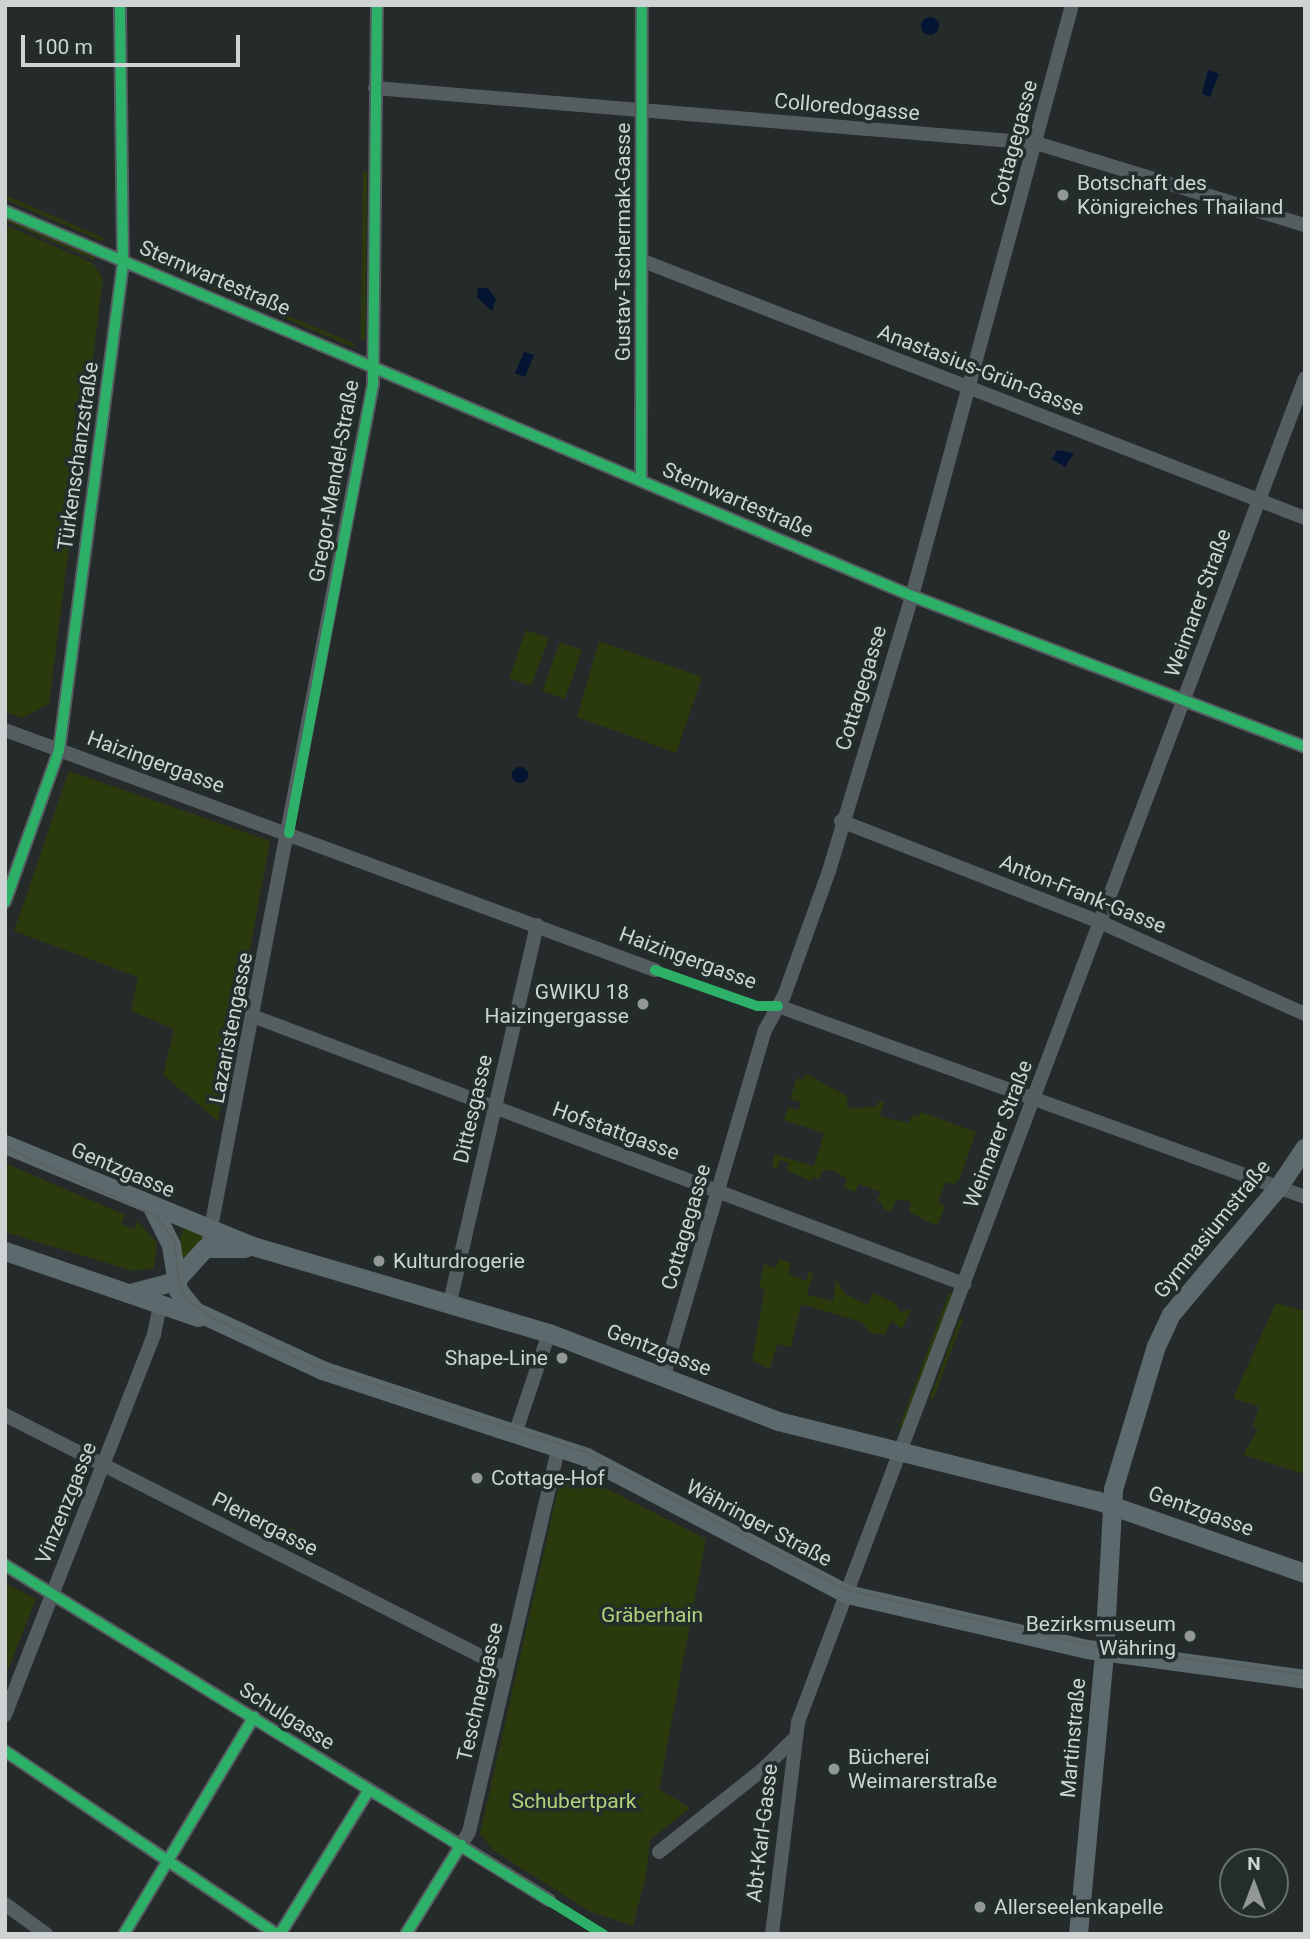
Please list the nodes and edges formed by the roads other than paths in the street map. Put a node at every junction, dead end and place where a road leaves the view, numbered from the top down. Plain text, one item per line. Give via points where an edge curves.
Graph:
1 (120, 5) edge
2 (377, 5) edge
3 (642, 5) edge
4 (1072, 5) edge
5 (375, 88) junction
6 (642, 111) junction
7 (1036, 143) junction
8 (5, 211) edge
9 (1305, 225) edge
10 (123, 261) junction
11 (643, 261) junction
12 (372, 365) junction
13 (1305, 378) edge
14 (968, 388) junction
15 (641, 480) junction
16 (1259, 500) junction
17 (1305, 517) edge
18 (912, 596) junction
19 (1184, 700) junction
20 (5, 730) edge
21 (1305, 747) edge
22 (58, 750) junction
23 (841, 821) junction
24 (289, 833) junction
25 (5, 902) edge
26 (1100, 922) junction
27 (537, 925) junction
28 (655, 970) dead end
29 (778, 1006) junction
30 (1305, 1014) edge
31 (255, 1017) junction
32 (1034, 1097) junction
33 (495, 1109) junction
34 (5, 1144) edge
35 (1305, 1147) edge
36 (1278, 1187) junction
37 (718, 1191) junction
38 (1305, 1197) edge
39 (152, 1206) junction
40 (209, 1239) junction
41 (5, 1251) edge
42 (175, 1281) junction
43 (964, 1284) junction
44 (134, 1292) junction
45 (450, 1303) junction
46 (160, 1305) junction
47 (216, 1323) junction
48 (548, 1333) junction
49 (664, 1375) junction
50 (5, 1415) edge
51 (516, 1431) junction
52 (559, 1446) junction
53 (901, 1454) junction
54 (103, 1467) junction
55 (1110, 1504) junction
56 (5, 1564) edge
57 (1305, 1573) edge
58 (53, 1594) junction
59 (848, 1594) junction
60 (1104, 1651) junction
61 (506, 1669) junction
62 (1305, 1679) edge
63 (5, 1715) edge
64 (254, 1717) junction
65 (795, 1738) junction
66 (5, 1751) edge
67 (369, 1790) junction
68 (461, 1845) junction
69 (659, 1852) dead end
70 (169, 1860) junction
71 (549, 1900) dead end
72 (5, 1904) edge
73 (47, 1934) edge
74 (124, 1934) edge
75 (278, 1934) edge
76 (405, 1934) edge
77 (772, 1934) edge
78 (1078, 1934) edge

1 - 10 street, Türkenschanzstraße
2 - 5 street, Gregor-Mendel-Straße
3 - 6 street, Gustav-Tschermak-Gasse
4 - 7 street, Cottagegasse
5 - 6 street, Colloredogasse
5 - 12 street, Gregor-Mendel-Straße
6 - 7 street, Colloredogasse
6 - 11 street, Gustav-Tschermak-Gasse
7 - 9 street, Colloredogasse
7 - 14 street, Cottagegasse
8 - 10 street, Sternwartestraße
10 - 12 street, Sternwartestraße
10 - 22 street, Türkenschanzstraße
11 - 14 street, Anastasius-Grün-Gasse
11 - 15 street, Gustav-Tschermak-Gasse
12 - 15 street, Sternwartestraße
12 - 24 street, Gregor-Mendel-Straße via 373,385
13 - 16 street, Weimarer Straße
14 - 16 street, Anastasius-Grün-Gasse
14 - 18 street, Cottagegasse
15 - 18 street, Sternwartestraße
16 - 17 street, Anastasius-Grün-Gasse
16 - 19 street, Weimarer Straße
18 - 19 street, Sternwartestraße
18 - 23 street, Cottagegasse
19 - 21 street, Sternwartestraße
19 - 26 street, Weimarer Straße
20 - 22 street, Haizingergasse
22 - 24 street, Haizingergasse
22 - 25 street, Türkenschanzstraße
23 - 26 street, Anton-Frank-Gasse
23 - 29 street, Cottagegasse via 829,871
24 - 27 street, Haizingergasse
24 - 31 street, Lazaristengasse
26 - 30 street, Anton-Frank-Gasse
26 - 32 street, Weimarer Straße
27 - 28 street, Haizingergasse
27 - 33 street, Dittesgasse
29 - 32 street, Haizingergasse
29 - 37 street, Cottagegasse via 765,1030
31 - 33 street, Hofstattgasse
31 - 40 street, Lazaristengasse
32 - 36 street, Haizingergasse
32 - 43 street, Weimarer Straße
33 - 37 street, Hofstattgasse
33 - 45 street, Dittesgasse
34 - 39 main road, Gentzgasse
35 - 36 main road, Gymnasiumstraße
36 - 38 street, Haizingergasse
36 - 55 main road, Gymnasiumstraße via 1171,1314 1156,1346
37 - 43 street, Hofstattgasse
37 - 49 street, Cottagegasse
39 - 40 main road, Gentzgasse
39 - 42 main road via 172,1245
40 - 42 main road
40 - 45 main road, Gentzgasse via 253,1247
41 - 44 main road, Währinger Straße
42 - 44 main road
42 - 47 main road, Währinger Straße via 188,1306
43 - 53 street, Weimarer Straße
44 - 46 main road, Währinger Straße
45 - 48 main road, Gentzgasse
46 - 47 main road, Währinger Straße
46 - 54 street, Vinzenzgasse via 154,1334
47 - 51 main road, Währinger Straße via 322,1370
48 - 49 main road, Gentzgasse
48 - 51 street
49 - 53 main road, Gentzgasse via 778,1421
50 - 54 street, Plenergasse
51 - 52 main road, Währinger Straße
52 - 59 main road, Währinger Straße
52 - 61 street, Teschnergasse
53 - 55 main road, Gentzgasse
53 - 59 street, Weimarer Straße
54 - 58 street, Vinzenzgasse
54 - 61 street, Plenergasse
55 - 57 main road, Gentzgasse
55 - 60 main road, Martinstraße
56 - 58 street, Schulgasse
58 - 63 street, Vinzenzgasse
58 - 64 street, Schulgasse
59 - 60 main road, Währinger Straße
59 - 65 street, Weimarer Straße
60 - 62 main road, Währinger Straße
60 - 78 main road, Martinstraße
61 - 68 street, Teschnergasse via 469,1832
64 - 67 street, Schulgasse
64 - 70 street
65 - 69 street, Weimarer Straße
65 - 77 street, Abt-Karl-Gasse
66 - 70 street
67 - 68 street, Schulgasse
67 - 75 street
68 - 71 street, Schulgasse
68 - 76 street, Teschnergasse
70 - 74 street
70 - 75 street
72 - 73 street

